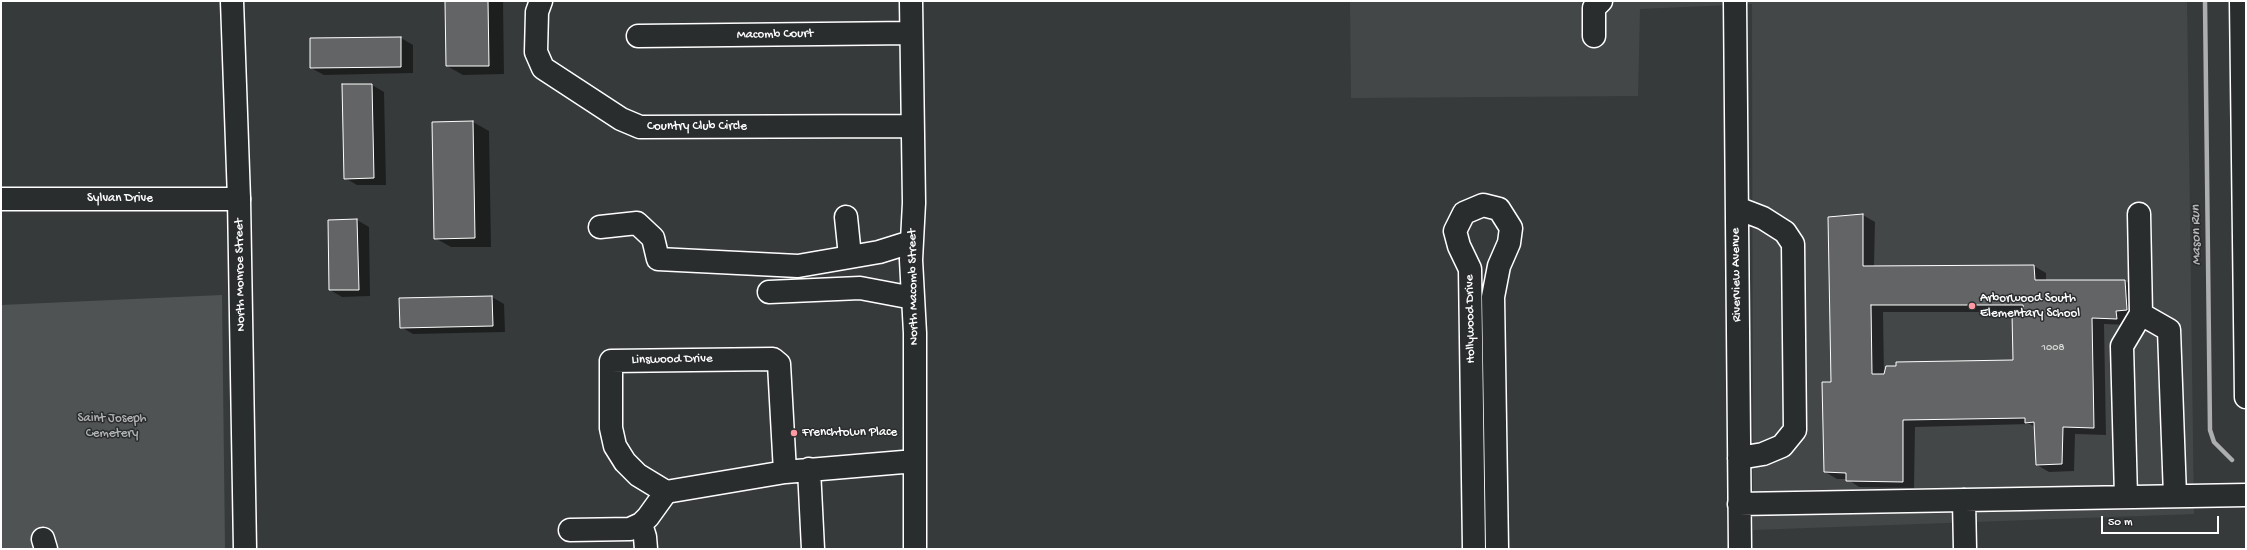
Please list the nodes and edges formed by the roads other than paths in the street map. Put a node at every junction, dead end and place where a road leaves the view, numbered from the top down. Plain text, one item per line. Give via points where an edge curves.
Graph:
1 (232, 1) edge
2 (541, 1) edge
3 (911, 1) edge
4 (1601, 1) edge
5 (1734, 1) edge
6 (2241, 1) edge
7 (911, 33) junction
8 (638, 36) dead end
9 (1594, 36) dead end
10 (911, 126) junction
11 (1, 199) edge
12 (239, 199) junction
13 (1737, 208) junction
14 (2246, 212) edge
15 (2139, 214) dead end
16 (846, 217) dead end
17 (600, 227) dead end
18 (912, 242) junction
19 (850, 256) junction
20 (769, 292) dead end
21 (913, 298) junction
22 (2141, 314) junction
23 (2246, 397) edge
24 (1739, 458) junction
25 (915, 461) junction
26 (809, 469) junction
27 (785, 472) junction
28 (666, 492) junction
29 (2246, 495) edge
30 (2175, 496) junction
31 (2126, 497) junction
32 (1964, 500) junction
33 (1740, 504) junction
34 (641, 524) junction
35 (570, 530) dead end
36 (245, 549) edge
37 (646, 549) edge
38 (813, 549) edge
39 (915, 549) edge
40 (1474, 549) edge
41 (1497, 549) edge
42 (1740, 549) edge
43 (1965, 549) edge

1 - 12 street, North Monroe Street
2 - 10 street, Country Club Circle via 537,12 536,52 543,68 621,119 640,127
3 - 7 street, North Macomb Street
4 - 9 street via 1594,8
5 - 13 street, Riverview Avenue
6 - 14 street
7 - 8 street, Macomb Court
7 - 10 street, North Macomb Street
10 - 18 street, North Macomb Street via 914,203
11 - 12 street, Sylvan Drive
12 - 36 street, North Monroe Street
13 - 24 street, Riverview Avenue
13 - 24 street via 1763,218 1785,232 1793,244 1795,399 1795,430 1782,446 1763,454
14 - 23 street
15 - 22 street
16 - 19 street
17 - 19 street via 637,223 654,238 658,259 798,266
18 - 19 street via 879,252
18 - 21 street, North Macomb Street
20 - 21 street via 860,288
21 - 25 street, North Macomb Street
22 - 30 street via 2169,330
22 - 31 street via 2122,346
24 - 33 street, Riverview Avenue
25 - 26 street
25 - 39 street, North Macomb Street
26 - 27 street
26 - 38 street
27 - 28 street
27 - 28 street, Linswood Drive via 779,364 773,359 611,361 611,428 615,446 624,462 638,475
28 - 34 street
29 - 30 street
30 - 31 street
31 - 32 street
32 - 33 street
32 - 43 street
33 - 42 street, Riverview Avenue
34 - 35 street via 630,529
34 - 37 street
40 - 41 street, Hollywood Drive via 1470,269 1455,231 1464,213 1483,205 1498,209 1511,228 1509,243 1499,266 1493,297

